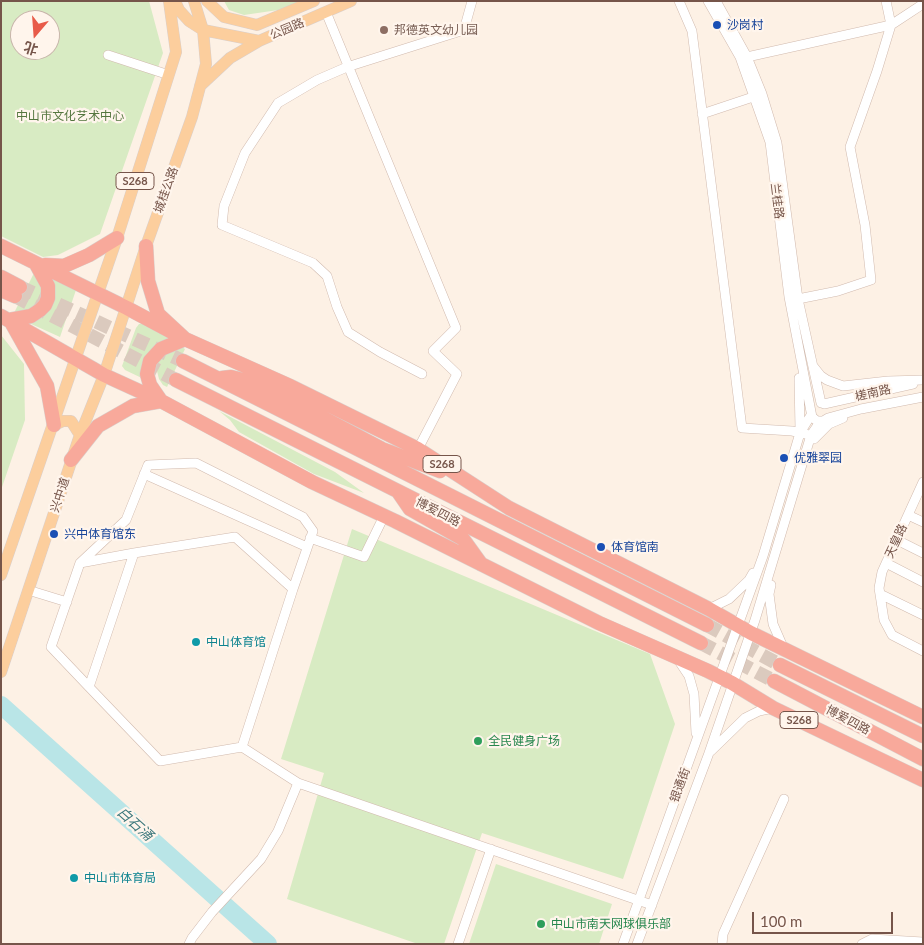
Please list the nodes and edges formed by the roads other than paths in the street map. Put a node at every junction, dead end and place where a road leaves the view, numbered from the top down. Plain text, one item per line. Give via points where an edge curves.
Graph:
1 (169, 1) edge
2 (175, 1) edge
3 (194, 1) edge
4 (207, 1) edge
5 (314, 1) edge
6 (351, 1) edge
7 (472, 1) edge
8 (679, 1) edge
9 (708, 1) edge
10 (716, 1) edge
11 (886, 1) edge
12 (923, 4) edge
13 (326, 12) junction
14 (891, 25) junction
15 (203, 30) junction
16 (260, 41) junction
17 (108, 54) dead end
18 (746, 58) junction
19 (348, 66) junction
20 (169, 75) junction
21 (200, 86) junction
22 (758, 96) junction
23 (702, 114) junction
24 (117, 238) junction
25 (1, 246) edge
26 (146, 246) junction
27 (36, 264) junction
28 (1, 277) edge
29 (1, 290) edge
30 (98, 294) junction
31 (798, 299) junction
32 (127, 308) junction
33 (5, 318) edge
34 (185, 339) junction
35 (798, 354) junction
36 (75, 358) junction
37 (183, 361) tunnel mouth
38 (811, 364) junction
39 (422, 374) dead end
40 (104, 375) junction
41 (218, 379) junction
42 (176, 380) tunnel mouth
43 (923, 381) edge
44 (923, 397) edge
45 (161, 401) junction
46 (823, 404) junction
47 (861, 410) junction
48 (811, 413) junction
49 (824, 420) junction
50 (54, 425) junction
51 (800, 433) junction
52 (80, 435) junction
53 (811, 435) junction
54 (808, 448) junction
55 (418, 449) junction
56 (71, 460) junction
57 (144, 474) junction
58 (922, 486) edge
59 (397, 491) junction
60 (508, 508) junction
61 (908, 515) junction
62 (384, 516) junction
63 (923, 522) edge
64 (897, 540) junction
65 (309, 542) junction
66 (134, 553) junction
67 (923, 553) edge
68 (764, 556) junction
69 (774, 559) junction
70 (80, 563) junction
71 (886, 563) junction
72 (483, 566) junction
73 (1, 575) edge
74 (923, 582) edge
75 (293, 589) junction
76 (28, 590) junction
77 (880, 594) junction
78 (66, 602) junction
79 (709, 609) junction
80 (923, 615) edge
81 (707, 625) tunnel mouth
82 (738, 626) junction
83 (751, 633) junction
84 (701, 643) tunnel mouth
85 (783, 647) junction
86 (923, 651) edge
87 (677, 657) junction
88 (780, 665) tunnel mouth
89 (2, 670) edge
90 (719, 676) junction
91 (774, 680) tunnel mouth
92 (732, 683) junction
93 (89, 687) junction
94 (773, 708) junction
95 (923, 717) edge
96 (923, 736) edge
97 (696, 743) junction
98 (242, 747) junction
99 (709, 753) junction
100 (923, 758) edge
101 (923, 780) edge
102 (298, 782) junction
103 (784, 799) dead end
104 (490, 849) junction
105 (639, 901) junction
106 (652, 905) junction
107 (923, 942) edge
108 (189, 944) edge
109 (458, 944) edge
110 (623, 944) edge
111 (637, 944) edge
112 (722, 944) edge
113 (862, 944) edge

1 - 20 main road, S268 via 176,52
2 - 15 main road, 公园路 via 189,21
3 - 15 main road, 城桂公路 / S268
4 - 5 main road, 公园路 via 224,17 257,26
6 - 13 main road, 公园路
7 - 19 street via 464,30
8 - 23 street via 692,30
9 - 22 street, 兰桂路
10 - 18 street, 兰桂路
11 - 14 street
12 - 14 street
13 - 16 main road, 公园路
13 - 19 street
14 - 18 street
14 - 31 street via 850,147 866,225 871,280
15 - 16 main road, 公园路
15 - 21 main road, 城桂公路 / S268 via 206,64
16 - 21 main road via 230,58
17 - 20 street
18 - 22 street, 兰桂路
19 - 39 street via 278,103 245,153 224,206 222,225 313,263 327,276 348,332
19 - 55 street via 456,328 433,352 457,374
20 - 24 main road, S268
21 - 26 main road, 城桂公路 / S268
22 - 23 street
22 - 31 street, 兰桂路 via 778,144
22 - 35 street, 兰桂路 via 770,142
23 - 51 street via 742,428
24 - 27 highway via 64,266
24 - 30 main road, S268
25 - 27 highway
26 - 32 main road, 城桂公路 / S268
26 - 34 highway, S268 via 148,281 158,314
27 - 30 highway
27 - 33 highway via 48,286 45,305 31,316
28 - 29 highway via 18,292
30 - 32 highway, S268
30 - 36 main road, S268
31 - 38 street, 兰桂路
32 - 34 highway, S268
32 - 40 main road, 城桂公路 / S268
33 - 36 highway
33 - 50 highway via 46,386
34 - 45 highway via 161,349 150,361 147,374 150,385
34 - 55 highway, S268
35 - 48 street, 兰桂路
35 - 51 street
36 - 40 highway, S268
36 - 50 main road
37 - 41 highway, 博爱四路 / S268
38 - 43 street via 821,376 843,386
38 - 46 street, 兰桂路
40 - 45 highway, S268
40 - 52 main road, 兴中道
41 - 60 highway via 231,377 274,392 382,449 430,466
41 - 81 highway, 博爱四路 / S268
42 - 59 highway, 博爱四路
43 - 46 street, 槎南路
44 - 47 street, 槎南路
45 - 56 highway via 132,406 98,426
45 - 62 highway, S268 via 312,482
46 - 48 street via 815,404
46 - 49 street via 829,412
47 - 49 street, 槎南路
47 - 54 street via 829,424
48 - 49 street via 814,420
48 - 51 street
49 - 53 street
50 - 52 main road via 71,421
50 - 73 main road
51 - 53 street
51 - 68 street
52 - 56 main road, 兴中道
53 - 54 street
54 - 69 street
55 - 60 highway, S268
56 - 76 main road, 兴中道
57 - 65 street
57 - 65 street via 148,465 196,463 303,517 312,530
57 - 70 street via 126,520
58 - 61 street, 天皇路
59 - 72 highway via 410,508 463,539
59 - 84 highway, 博爱四路
60 - 79 highway, S268
61 - 63 street
61 - 64 street, 天皇路
62 - 65 street via 364,557
62 - 72 highway, S268
64 - 67 street
64 - 71 street, 天皇路
65 - 75 street
66 - 70 street
66 - 75 street via 236,537
66 - 93 street
68 - 79 street via 749,580 730,600
68 - 82 street
69 - 83 street
69 - 85 street via 769,594 773,624
70 - 78 street
71 - 74 street
71 - 77 street, 天皇路
72 - 87 highway, S268
75 - 98 street
76 - 78 street
76 - 89 main road, 兴中道
77 - 80 street
77 - 86 street, 天皇路 via 884,620 892,634
78 - 93 street via 51,647
79 - 82 highway, S268
82 - 83 highway, S268
82 - 90 street, 银通街
83 - 85 highway, S268
83 - 92 street, 银通街
85 - 95 highway, S268
87 - 90 highway, S268
87 - 97 street via 694,694
88 - 96 highway, 博爱四路
90 - 92 highway, S268
90 - 97 street, 银通街
91 - 100 highway, 博爱四路 / S268
92 - 94 highway, S268
92 - 99 street, 银通街
93 - 98 street via 160,761
94 - 99 street via 746,718
94 - 101 highway, S268
97 - 105 street, 银通街
98 - 102 street
99 - 106 street, 银通街
102 - 104 street
102 - 108 street via 278,831 261,859 212,912
103 - 112 street via 723,934
104 - 105 street
104 - 109 street
105 - 106 street
105 - 110 street, 银通街
106 - 111 street, 银通街
107 - 113 street via 872,939

